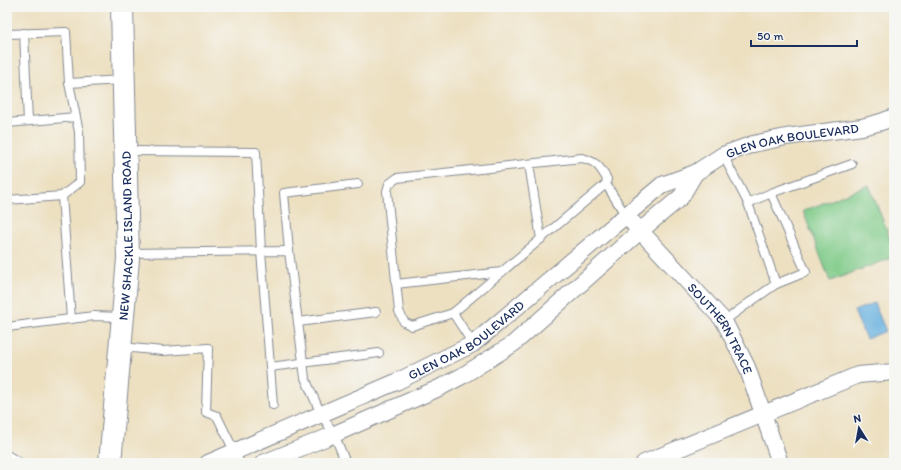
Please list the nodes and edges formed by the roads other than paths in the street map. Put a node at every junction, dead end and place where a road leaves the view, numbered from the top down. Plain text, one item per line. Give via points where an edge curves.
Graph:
1 (122, 7) edge
2 (24, 33) junction
3 (7, 34) edge
4 (123, 80) junction
5 (69, 83) junction
6 (76, 117) junction
7 (894, 117) edge
8 (28, 121) junction
9 (7, 123) edge
10 (125, 151) junction
11 (723, 155) junction
12 (529, 164) junction
13 (852, 164) dead end
14 (695, 173) junction
15 (358, 184) dead end
16 (606, 184) junction
17 (771, 193) junction
18 (62, 196) junction
19 (7, 200) edge
20 (748, 204) junction
21 (626, 216) junction
22 (640, 231) junction
23 (541, 240) junction
24 (289, 250) junction
25 (261, 251) junction
26 (128, 253) junction
27 (502, 272) junction
28 (396, 284) junction
29 (776, 284) junction
30 (376, 312) dead end
31 (453, 313) junction
32 (123, 317) junction
33 (71, 319) junction
34 (724, 321) junction
35 (298, 322) junction
36 (7, 327) edge
37 (473, 344) junction
38 (120, 347) junction
39 (379, 353) dead end
40 (303, 363) junction
41 (270, 368) junction
42 (894, 372) edge
43 (272, 405) dead end
44 (762, 413) junction
45 (321, 414) junction
46 (334, 434) junction
47 (7, 455) edge
48 (238, 457) edge
49 (20, 463) edge
50 (110, 463) edge
51 (208, 463) edge
52 (263, 463) edge
53 (346, 463) edge
54 (644, 463) edge
55 (780, 463) edge

1 - 4 main road, NEW SHACKLE ISLAND ROAD
2 - 3 lane
2 - 5 lane via 66,32
2 - 8 lane
4 - 5 lane
4 - 10 main road, NEW SHACKLE ISLAND ROAD
5 - 6 lane
6 - 8 lane
6 - 18 lane via 79,132 80,182
7 - 11 street, GLEN OAK BOULEVARD via 862,127 779,138
8 - 9 lane
10 - 25 lane via 256,152
10 - 26 main road, NEW SHACKLE ISLAND ROAD
11 - 14 street, GLEN OAK BOULEVARD
11 - 20 lane
12 - 16 lane via 582,158 599,165 607,179
12 - 23 lane
12 - 28 lane via 397,178 389,184 387,191
13 - 17 lane
14 - 21 street, GLEN OAK BOULEVARD via 662,185
14 - 22 street, GLEN OAK BOULEVARD via 681,197
15 - 24 lane via 284,193
16 - 21 lane
16 - 23 lane
17 - 20 lane
17 - 29 lane via 806,272
18 - 19 lane
18 - 33 lane
20 - 29 lane
21 - 22 street, SOUTHERN TRACE
21 - 37 street, GLEN OAK BOULEVARD
22 - 34 street, SOUTHERN TRACE
22 - 46 street, GLEN OAK BOULEVARD via 513,344 439,388
23 - 27 lane
24 - 25 lane
24 - 35 lane
25 - 26 lane
25 - 41 lane
26 - 32 main road, NEW SHACKLE ISLAND ROAD
27 - 28 lane
27 - 31 lane
28 - 31 lane via 399,311 404,322 412,326
29 - 34 lane
30 - 35 lane
31 - 37 lane
32 - 33 lane via 94,316
32 - 38 main road, NEW SHACKLE ISLAND ROAD
33 - 36 lane
34 - 44 street, SOUTHERN TRACE via 747,367
35 - 40 lane
37 - 45 street, GLEN OAK BOULEVARD via 396,382
38 - 48 lane via 163,351 208,348 206,412 217,416
38 - 50 main road, NEW SHACKLE ISLAND ROAD
39 - 40 lane
40 - 41 lane
40 - 45 lane via 305,378
41 - 43 lane
42 - 44 street via 858,375
44 - 54 street
44 - 55 street, SOUTHERN TRACE
45 - 46 lane
45 - 48 street, GLEN OAK BOULEVARD
46 - 52 street, GLEN OAK BOULEVARD
46 - 53 lane
47 - 49 lane
48 - 51 street, GLEN OAK BOULEVARD

